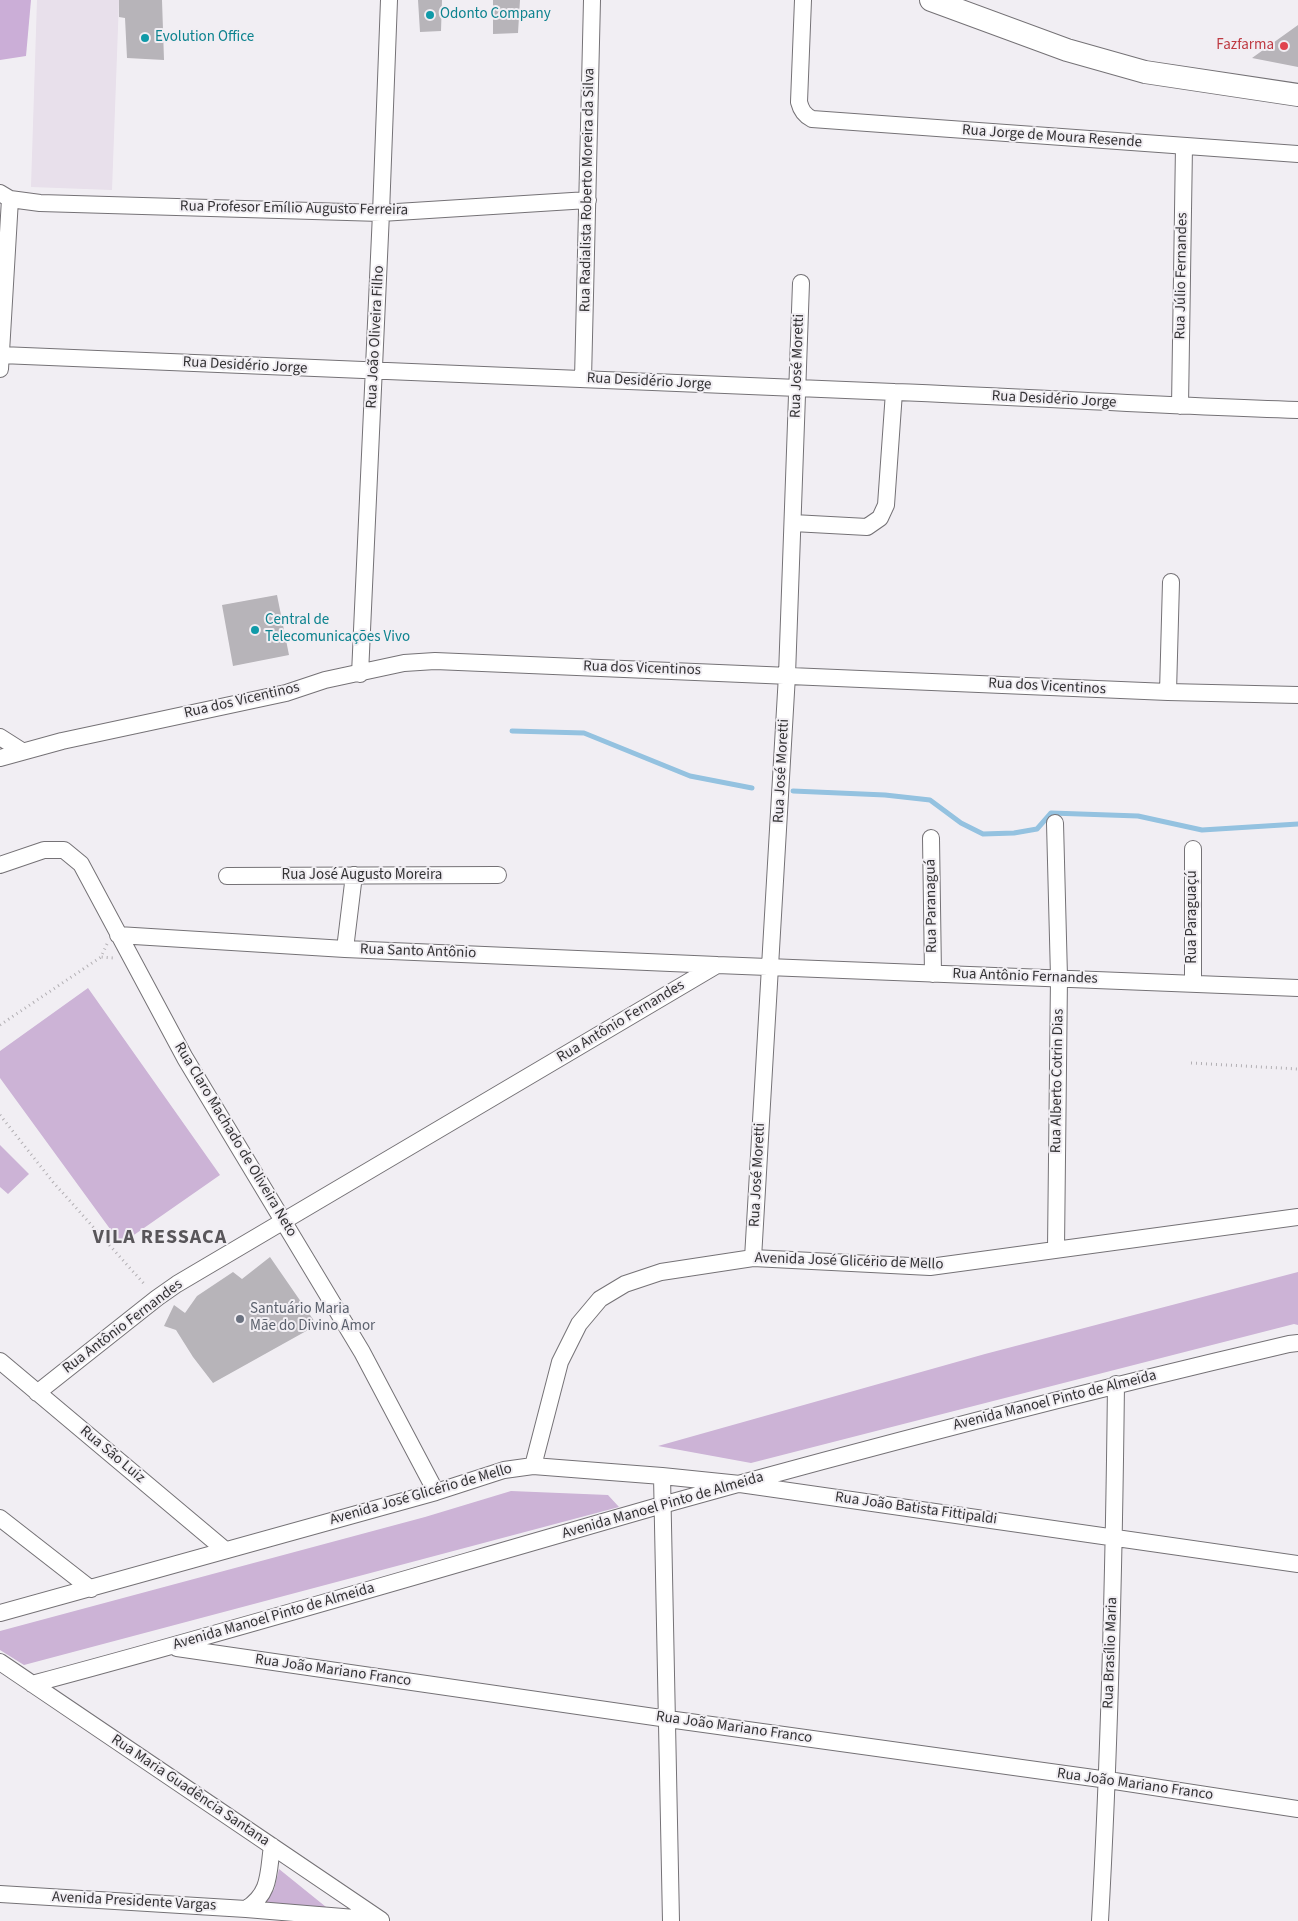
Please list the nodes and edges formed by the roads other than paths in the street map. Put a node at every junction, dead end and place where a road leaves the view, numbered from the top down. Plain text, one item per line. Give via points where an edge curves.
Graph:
1 (389, 0) edge
2 (592, 0) edge
3 (803, 0) edge
4 (931, 0) edge
5 (1298, 95) edge
6 (1184, 146) junction
7 (1298, 154) edge
8 (5, 196) edge
9 (588, 200) junction
10 (382, 213) junction
11 (800, 284) dead end
12 (0, 362) edge
13 (374, 372) junction
14 (583, 379) junction
15 (797, 389) junction
16 (894, 392) junction
17 (1180, 406) junction
18 (1298, 410) edge
19 (793, 523) junction
20 (1172, 582) dead end
21 (360, 674) junction
22 (787, 675) junction
23 (1168, 692) junction
24 (1298, 694) edge
25 (0, 737) edge
26 (22, 751) junction
27 (0, 758) edge
28 (0, 767) edge
29 (1055, 823) dead end
30 (931, 838) dead end
31 (1193, 849) dead end
32 (0, 865) edge
33 (354, 875) junction
34 (498, 875) dead end
35 (227, 876) dead end
36 (118, 935) junction
37 (345, 949) junction
38 (717, 965) junction
39 (770, 966) junction
40 (933, 974) junction
41 (1059, 977) junction
42 (1193, 984) junction
43 (1298, 988) edge
44 (1298, 1217) edge
45 (283, 1221) junction
46 (1056, 1248) junction
47 (753, 1258) junction
48 (1298, 1343) edge
49 (0, 1361) edge
50 (1116, 1384) junction
51 (37, 1392) junction
52 (533, 1466) junction
53 (662, 1476) junction
54 (740, 1484) junction
55 (436, 1492) junction
56 (662, 1505) junction
57 (0, 1518) edge
58 (1115, 1538) junction
59 (225, 1550) junction
60 (1298, 1564) edge
61 (91, 1589) junction
62 (0, 1614) edge
63 (170, 1647) junction
64 (0, 1662) edge
65 (32, 1684) junction
66 (668, 1720) junction
67 (1108, 1780) junction
68 (1298, 1809) edge
69 (272, 1846) junction
70 (0, 1894) edge
71 (246, 1909) junction
72 (176, 1913) edge
73 (384, 1921) edge
74 (671, 1921) edge
75 (1100, 1921) edge

1 - 10 street, Rua João Oliveira Filho
2 - 9 street, Rua Radialista Roberto Moreira da Silva
3 - 6 street, Rua Jorge de Moura Resende via 799,102 806,116
4 - 5 main road via 1066,50 1145,72
6 - 7 street, Rua Jorge de Moura Resende
6 - 17 street, Rua Júlio Fernandes
8 - 10 street, Rua Profesor Emílio Augusto Ferreira via 40,203
8 - 12 street
9 - 10 street, Rua Profesor Emílio Augusto Ferreira
9 - 14 street, Rua Radialista Roberto Moreira da Silva
10 - 13 street, Rua João Oliveira Filho
11 - 15 street, Rua José Moretti
12 - 13 street, Rua Desidério Jorge
13 - 14 street, Rua Desidério Jorge
13 - 21 street, Rua João Oliveira Filho
14 - 15 street, Rua Desidério Jorge
15 - 16 street, Rua Desidério Jorge
15 - 19 street, Rua José Moretti
16 - 17 street, Rua Desidério Jorge
16 - 19 street via 886,505 880,518 867,527
17 - 18 street, Rua Desidério Jorge
19 - 22 street, Rua José Moretti
20 - 23 street
21 - 22 street, Rua dos Vicentinos via 436,661
21 - 26 street, Rua dos Vicentinos
22 - 23 street, Rua dos Vicentinos
22 - 39 street, Rua José Moretti
23 - 24 street, Rua dos Vicentinos
25 - 26 street
26 - 27 street, Rua dos Vicentinos
26 - 28 street
29 - 41 street, Rua Alberto Cotrin Dias
30 - 40 street, Rua Paranaguá
31 - 42 street, Rua Paraguaçú
32 - 36 street, Rua Claro Machado de Oliveira Neto via 44,850 64,850 81,864
33 - 34 street, Rua José Augusto Moreira
33 - 35 street, Rua José Augusto Moreira
33 - 37 street
36 - 37 street, Rua Santo Antônio
36 - 45 street, Rua Claro Machado de Oliveira Neto via 185,1058
37 - 38 street, Rua Santo Antônio
38 - 39 street, Rua Antônio Fernandes
38 - 45 street, Rua Antônio Fernandes
39 - 40 street, Rua Antônio Fernandes
39 - 47 street, Rua José Moretti
40 - 41 street, Rua Antônio Fernandes
41 - 42 street, Rua Antônio Fernandes
41 - 46 street, Rua Alberto Cotrin Dias
42 - 43 street, Rua Antônio Fernandes
44 - 46 street, Avenida José Glicério de Mello
45 - 51 street, Rua Antônio Fernandes via 157,1298
45 - 55 street, Rua Claro Machado de Oliveira Neto via 362,1352
46 - 47 street, Avenida José Glicério de Mello via 930,1267
47 - 52 street, Avenida José Glicério de Mello via 661,1272 625,1284 600,1299 579,1324 560,1362
48 - 50 street, Avenida Manoel Pinto de Almeida
49 - 51 street, Rua São Luiz
50 - 54 street, Avenida Manoel Pinto de Almeida
50 - 58 street, Rua Brasílio Maria
51 - 59 street, Rua São Luiz
52 - 53 street, Rua João Batista Fittipaldi
52 - 55 street, Avenida José Glicério de Mello via 504,1470
53 - 54 street, Rua João Batista Fittipaldi
53 - 56 street
54 - 56 street, Avenida Manoel Pinto de Almeida
54 - 58 street, Rua João Batista Fittipaldi
55 - 59 street, Avenida José Glicério de Mello
56 - 63 street, Avenida Manoel Pinto de Almeida
56 - 66 street
57 - 61 street
58 - 60 street, Rua João Batista Fittipaldi
58 - 67 street, Rua Brasílio Maria
59 - 61 street, Avenida José Glicério de Mello
61 - 62 street, Avenida José Glicério de Mello
63 - 65 street, Avenida Manoel Pinto de Almeida
63 - 66 street, Rua João Mariano Franco
64 - 65 street, Rua Maria Guadência Santana
65 - 69 street, Rua Maria Guadência Santana
66 - 67 street, Rua João Mariano Franco
66 - 74 street
67 - 68 street, Rua João Mariano Franco
67 - 75 street, Rua Brasílio Maria
69 - 71 street via 266,1886 261,1898
69 - 73 street, Rua Maria Guadência Santana
70 - 72 street, Avenida Presidente Vargas
71 - 72 street, Avenida Presidente Vargas
71 - 73 street, Avenida Presidente Vargas

